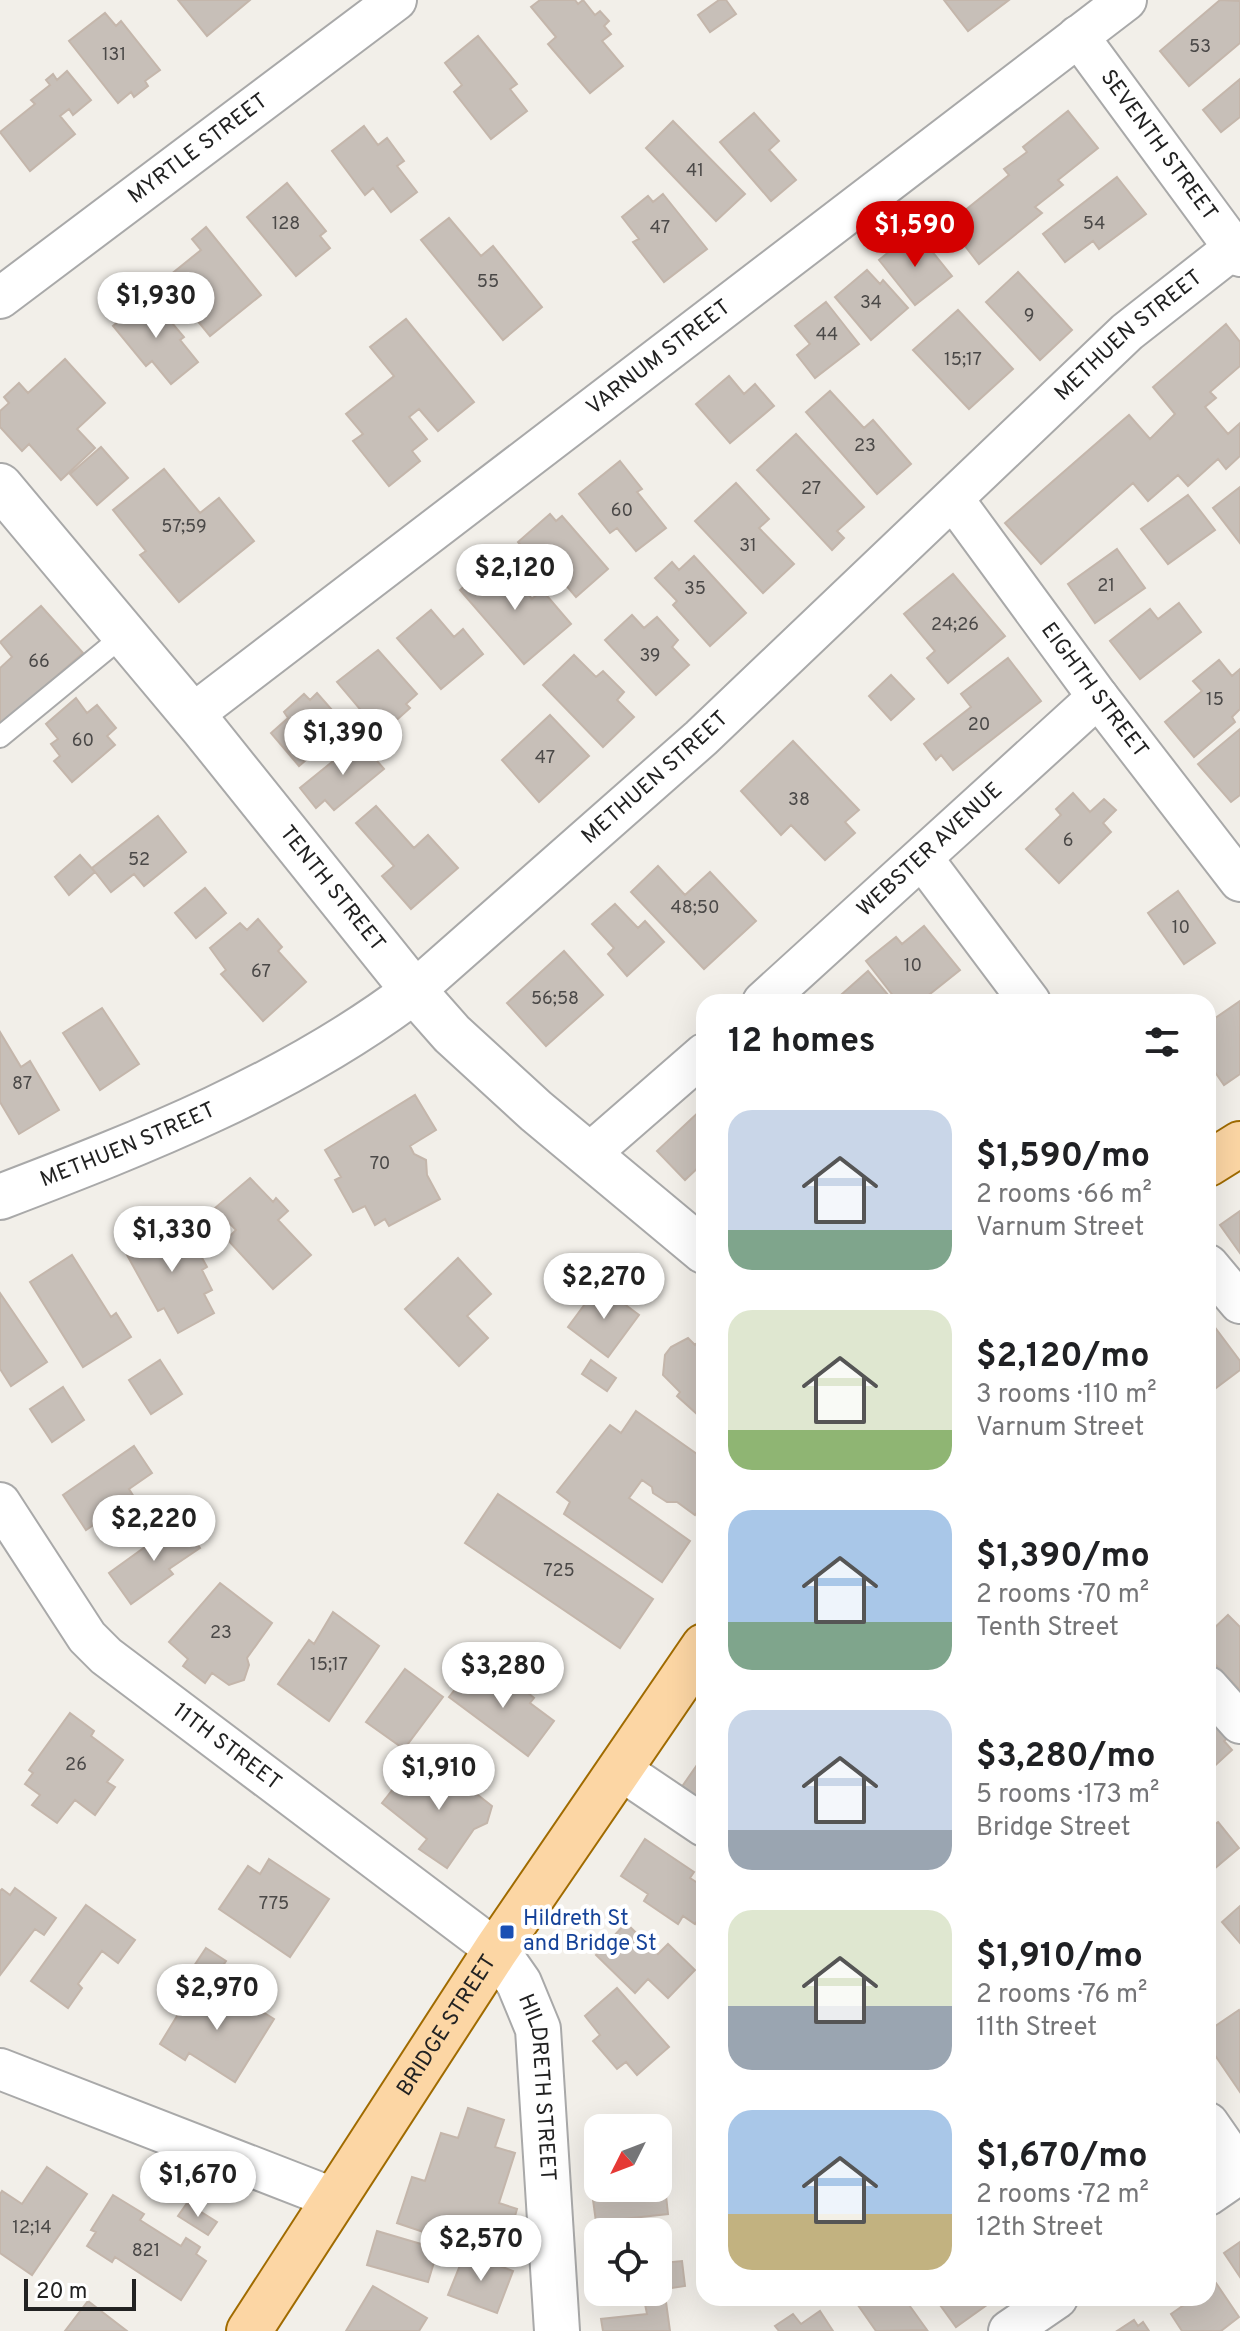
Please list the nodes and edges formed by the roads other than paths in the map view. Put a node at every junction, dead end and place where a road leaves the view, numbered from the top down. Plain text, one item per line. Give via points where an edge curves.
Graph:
1 (396, 0) edge
2 (1126, 0) edge
3 (1078, 36) junction
4 (1237, 252) edge
5 (0, 298) edge
6 (0, 486) edge
7 (953, 499) junction
8 (124, 635) junction
9 (1098, 697) junction
10 (192, 715) junction
11 (0, 737) edge
12 (922, 858) junction
13 (1240, 881) edge
14 (414, 991) junction
15 (772, 994) edge
16 (1024, 994) edge
17 (696, 1061) edge
18 (1240, 1144) edge
19 (588, 1155) junction
20 (1216, 1159) edge
21 (0, 1197) edge
22 (696, 1244) edge
23 (1216, 1274) edge
24 (1240, 1303) edge
25 (0, 1503) edge
26 (696, 1658) edge
27 (1216, 1696) edge
28 (1240, 1723) edge
29 (621, 1770) junction
30 (696, 1821) edge
31 (496, 1950) junction
32 (0, 2069) edge
33 (1216, 2135) edge
34 (1240, 2171) edge
35 (1216, 2189) edge
36 (335, 2199) junction
37 (1045, 2306) edge
38 (249, 2331) edge
39 (557, 2331) edge
40 (1009, 2331) edge

1 - 5 street, MYRTLE STREET
2 - 3 street, VARNUM STREET
3 - 4 street, SEVENTH STREET
3 - 10 street, VARNUM STREET
4 - 7 street, METHUEN STREET via 1127,332
6 - 8 street, TENTH STREET
7 - 9 street, EIGHTH STREET
7 - 14 street, METHUEN STREET via 701,738
8 - 10 street, TENTH STREET
8 - 11 lane
9 - 12 street, WEBSTER AVENUE
9 - 13 street, EIGHTH STREET
10 - 14 street, TENTH STREET
12 - 15 street, WEBSTER AVENUE
12 - 16 street
14 - 19 street, TENTH STREET via 452,1034
14 - 21 street, METHUEN STREET via 368,1025 232,1102
17 - 19 street
18 - 20 main road
19 - 22 street, TENTH STREET
23 - 24 street
25 - 31 street, 11TH STREET via 87,1637 106,1656
26 - 29 main road, BRIDGE STREET
27 - 28 street
29 - 30 street
29 - 31 main road, BRIDGE STREET
31 - 36 main road, BRIDGE STREET
31 - 39 street, HILDRETH STREET via 519,1983 538,2029
32 - 36 street
33 - 34 street
34 - 35 street
36 - 38 main road, BRIDGE STREET
37 - 40 street

